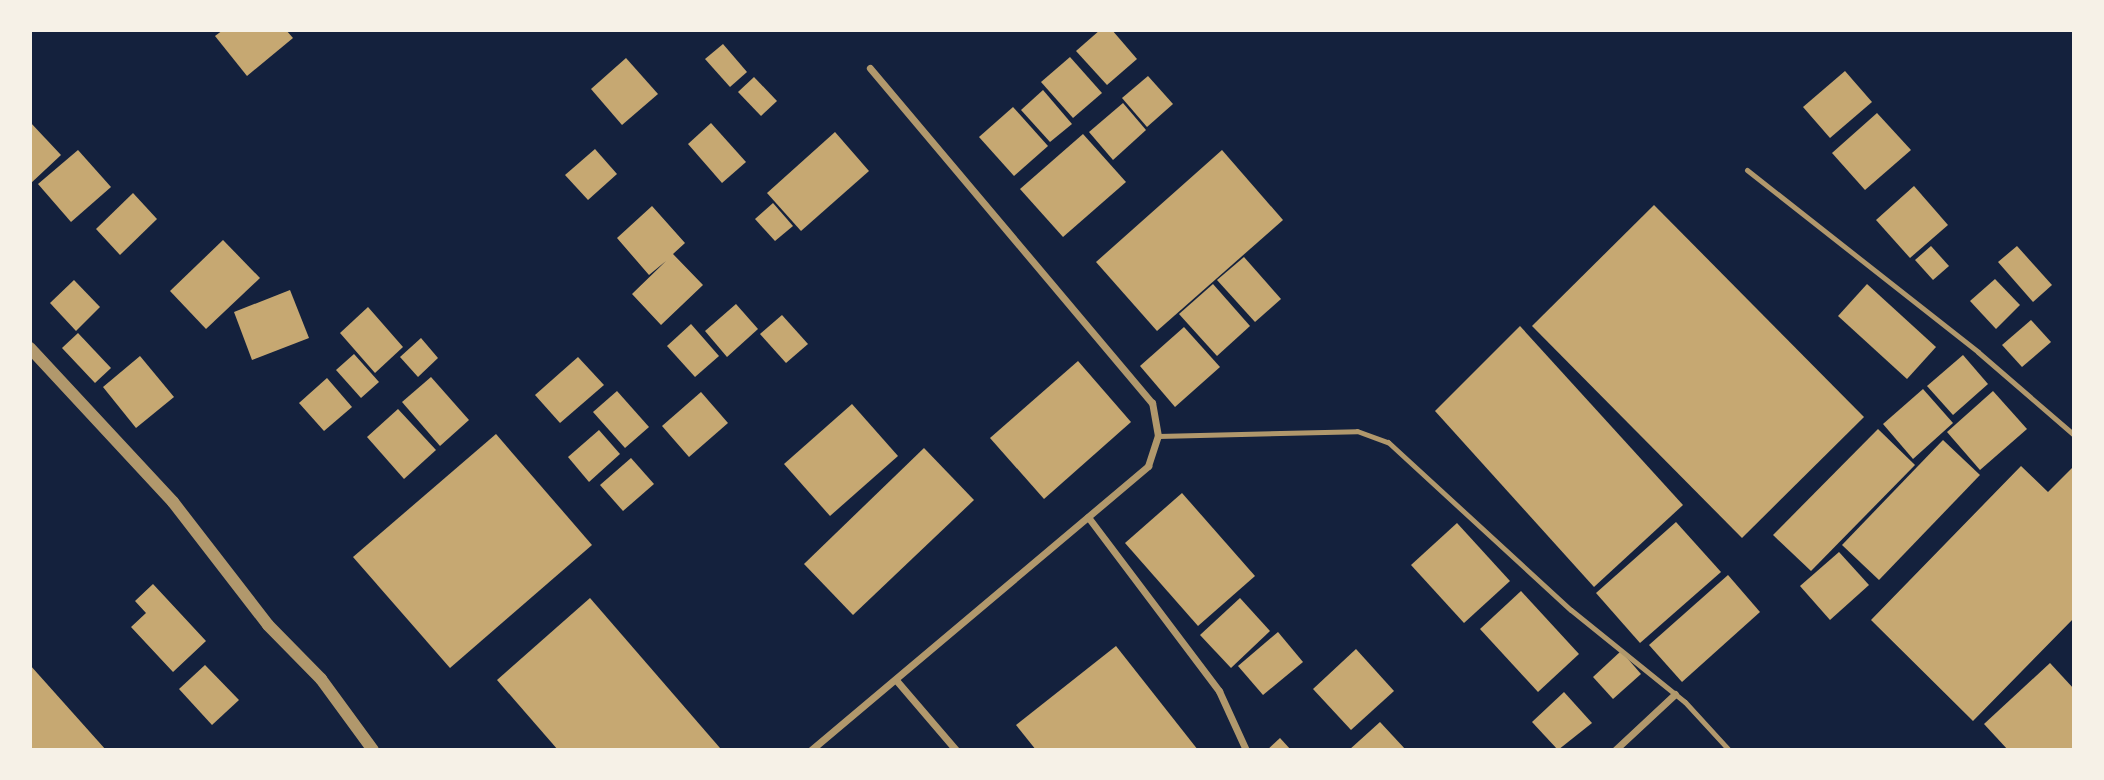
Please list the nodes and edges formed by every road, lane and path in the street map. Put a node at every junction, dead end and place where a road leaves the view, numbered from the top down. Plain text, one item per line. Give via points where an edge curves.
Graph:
1 (870, 68) dead end
2 (1747, 170) dead end
3 (30, 348) edge
4 (2074, 435) edge
5 (1158, 436) junction
6 (1088, 517) junction
7 (896, 680) junction
8 (1675, 694) junction
9 (373, 750) edge
10 (811, 750) edge
11 (956, 750) edge
12 (1246, 750) edge
13 (1615, 750) edge
14 (1729, 750) edge

1 - 5 street via 1152,403
2 - 4 lane via 1978,352
3 - 9 street via 173,502 268,625 321,679
5 - 6 street via 1148,466
5 - 8 lane via 1357,431 1388,442 1571,610
6 - 7 street
6 - 12 street via 1219,691
7 - 10 street
7 - 11 street
8 - 13 street
8 - 14 lane

